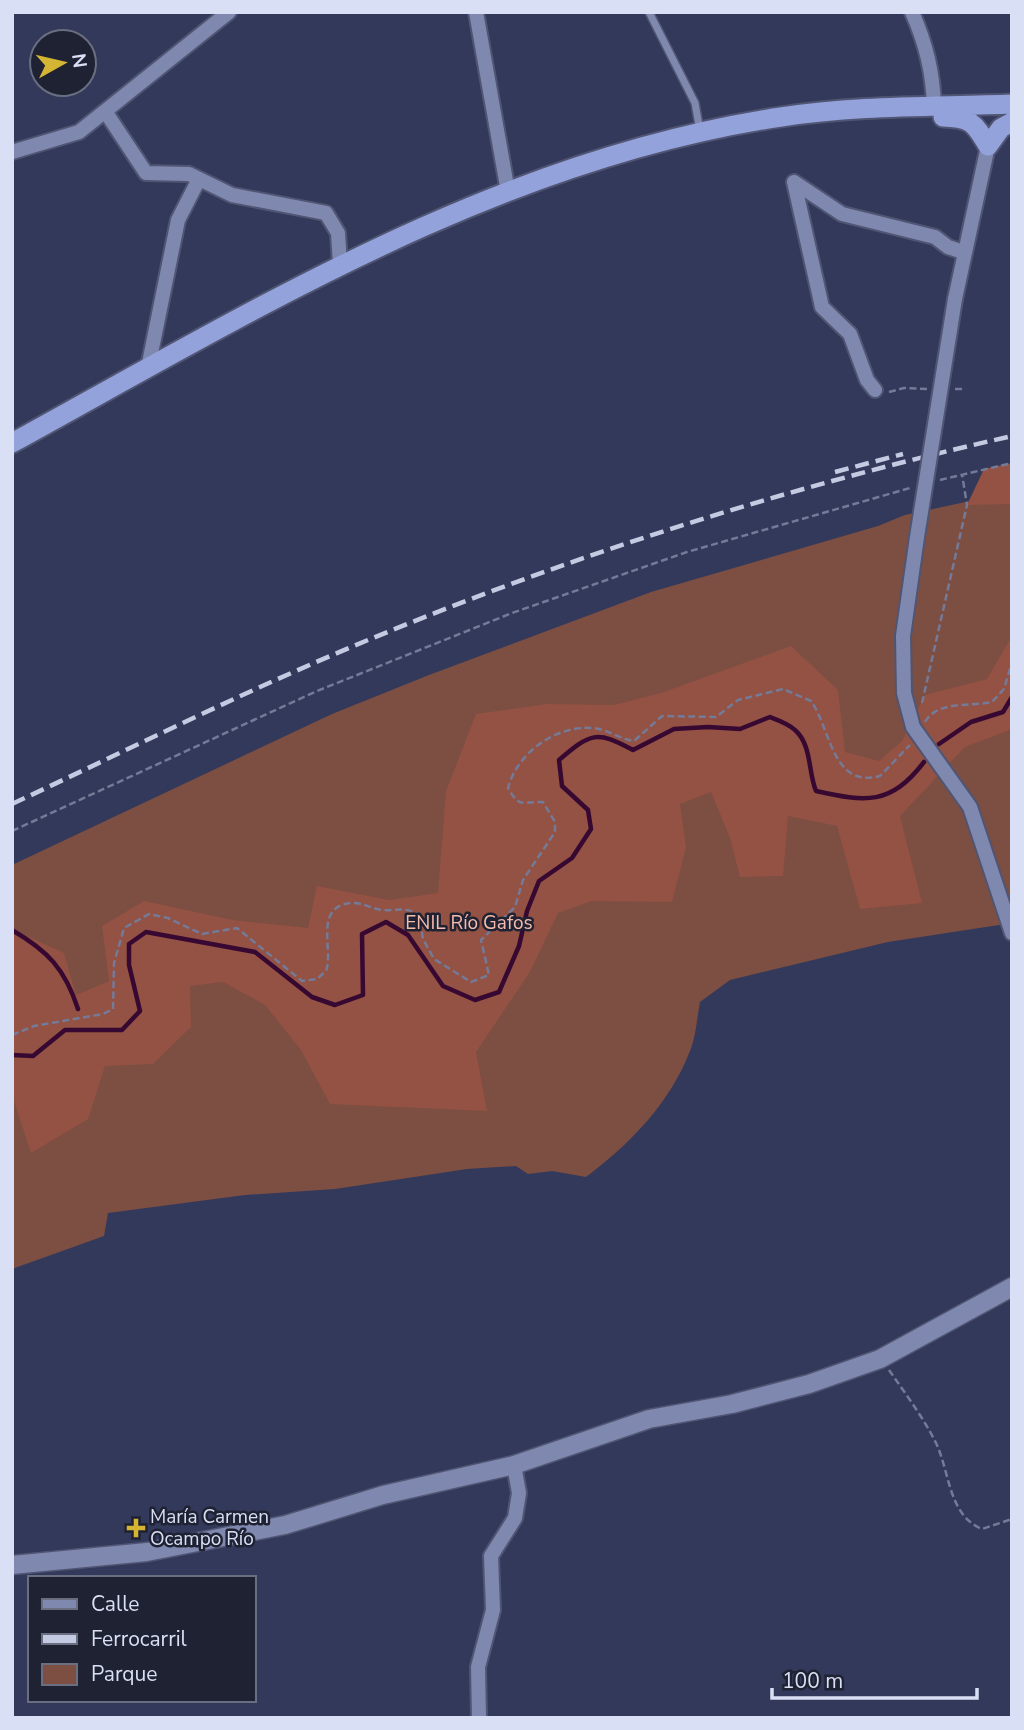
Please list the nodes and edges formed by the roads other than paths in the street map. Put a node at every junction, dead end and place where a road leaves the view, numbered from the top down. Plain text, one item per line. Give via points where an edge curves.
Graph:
1 (229, 12) edge
2 (477, 12) edge
3 (649, 12) edge
4 (912, 12) edge
5 (1012, 104) edge
6 (934, 107) junction
7 (105, 111) junction
8 (1012, 114) edge
9 (782, 116) junction
10 (1012, 122) edge
11 (700, 132) junction
12 (988, 146) junction
13 (12, 152) edge
14 (199, 179) junction
15 (509, 192) junction
16 (963, 252) junction
17 (340, 264) junction
18 (148, 369) junction
19 (875, 390) road end
20 (12, 443) edge
21 (1012, 933) edge
22 (1012, 1287) edge
23 (514, 1465) junction
24 (12, 1564) edge
25 (479, 1718) edge

1 - 7 street
2 - 15 street
3 - 11 lane via 695,103
4 - 6 street via 933,75
5 - 6 highway
6 - 8 highway
6 - 9 highway
7 - 13 street via 79,132
7 - 14 street via 146,173 189,174
9 - 11 highway
9 - 12 highway via 964,118 977,127
10 - 12 highway via 1001,128
11 - 15 highway via 583,165
12 - 16 street
14 - 17 street via 232,195 326,213 338,233
14 - 18 street via 178,220
15 - 17 highway
16 - 19 street via 935,237 842,214 794,181 822,307 850,334
16 - 21 street, bridge via 903,636 904,693 916,731 971,807
17 - 18 highway
18 - 20 highway
22 - 23 street via 880,1359 733,1404 649,1419
23 - 24 street via 202,1542 147,1552
23 - 25 street via 519,1493 515,1518 491,1556 493,1610 478,1667

